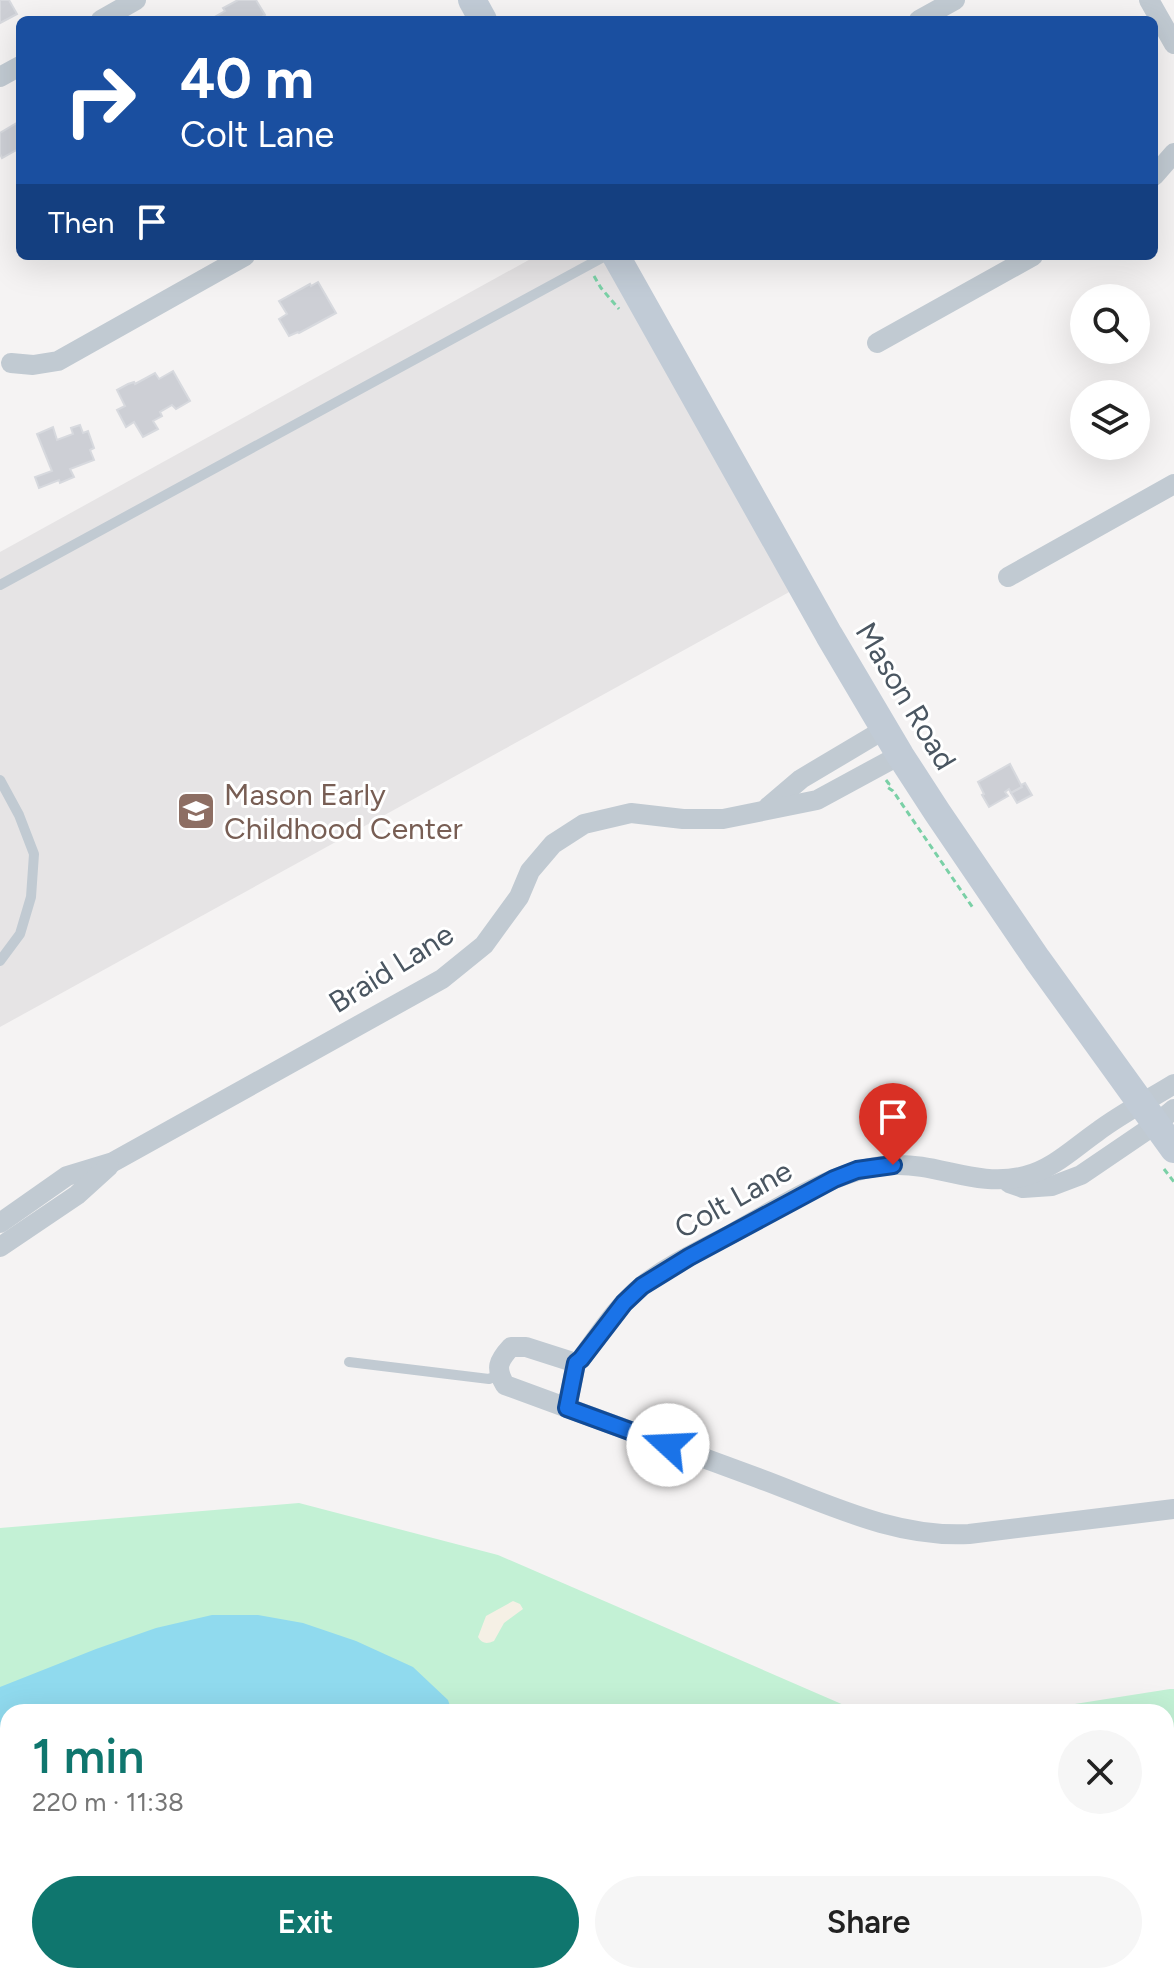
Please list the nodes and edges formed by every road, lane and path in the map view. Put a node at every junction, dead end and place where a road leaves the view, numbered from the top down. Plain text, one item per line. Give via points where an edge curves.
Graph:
1 (136, 0) edge
2 (955, 0) edge
3 (1149, 0) edge
4 (108, 16) edge
5 (926, 16) edge
6 (1174, 44) edge
7 (1174, 153) edge
8 (1158, 171) edge
9 (238, 260) edge
10 (598, 260) edge
11 (618, 260) edge
12 (1026, 260) edge
13 (877, 343) dead end
14 (11, 363) dead end
15 (1174, 484) edge
16 (1008, 577) dead end
17 (0, 585) edge
18 (885, 729) junction
19 (900, 755) junction
20 (0, 780) edge
21 (765, 810) junction
22 (0, 961) edge
23 (1174, 1084) edge
24 (1157, 1112) edge
25 (1174, 1149) edge
26 (113, 1162) junction
27 (0, 1223) edge
28 (0, 1247) edge
29 (349, 1362) dead end
30 (576, 1363) junction
31 (499, 1375) junction
32 (567, 1408) junction
33 (1174, 1509) edge

1 - 4 street
2 - 5 street
3 - 6 street
7 - 8 street
9 - 14 street via 58,361
10 - 17 lane
11 - 18 main road, Mason Road
12 - 13 street
15 - 16 street
18 - 19 main road, Mason Road
18 - 21 street, Braid Lane via 801,779
19 - 21 street, Braid Lane via 817,800
19 - 24 main road, Mason Road via 1019,933
20 - 22 lane via 34,854 31,897 20,934
21 - 26 street, Braid Lane via 723,819 631,813 584,824 553,844 484,945 442,979
23 - 24 street, Colt Lane
24 - 25 main road, Mason Road
24 - 30 street, Colt Lane via 1098,1131 1048,1167 1026,1176 977,1179 905,1165 857,1170 834,1179 642,1286
26 - 27 street, Braid Lane via 67,1176
26 - 28 street, Braid Lane via 77,1195
29 - 31 lane via 489,1379
30 - 31 street via 511,1347 500,1359
30 - 32 street, Colt Lane
31 - 32 street via 505,1385
32 - 33 street via 908,1530 969,1534

